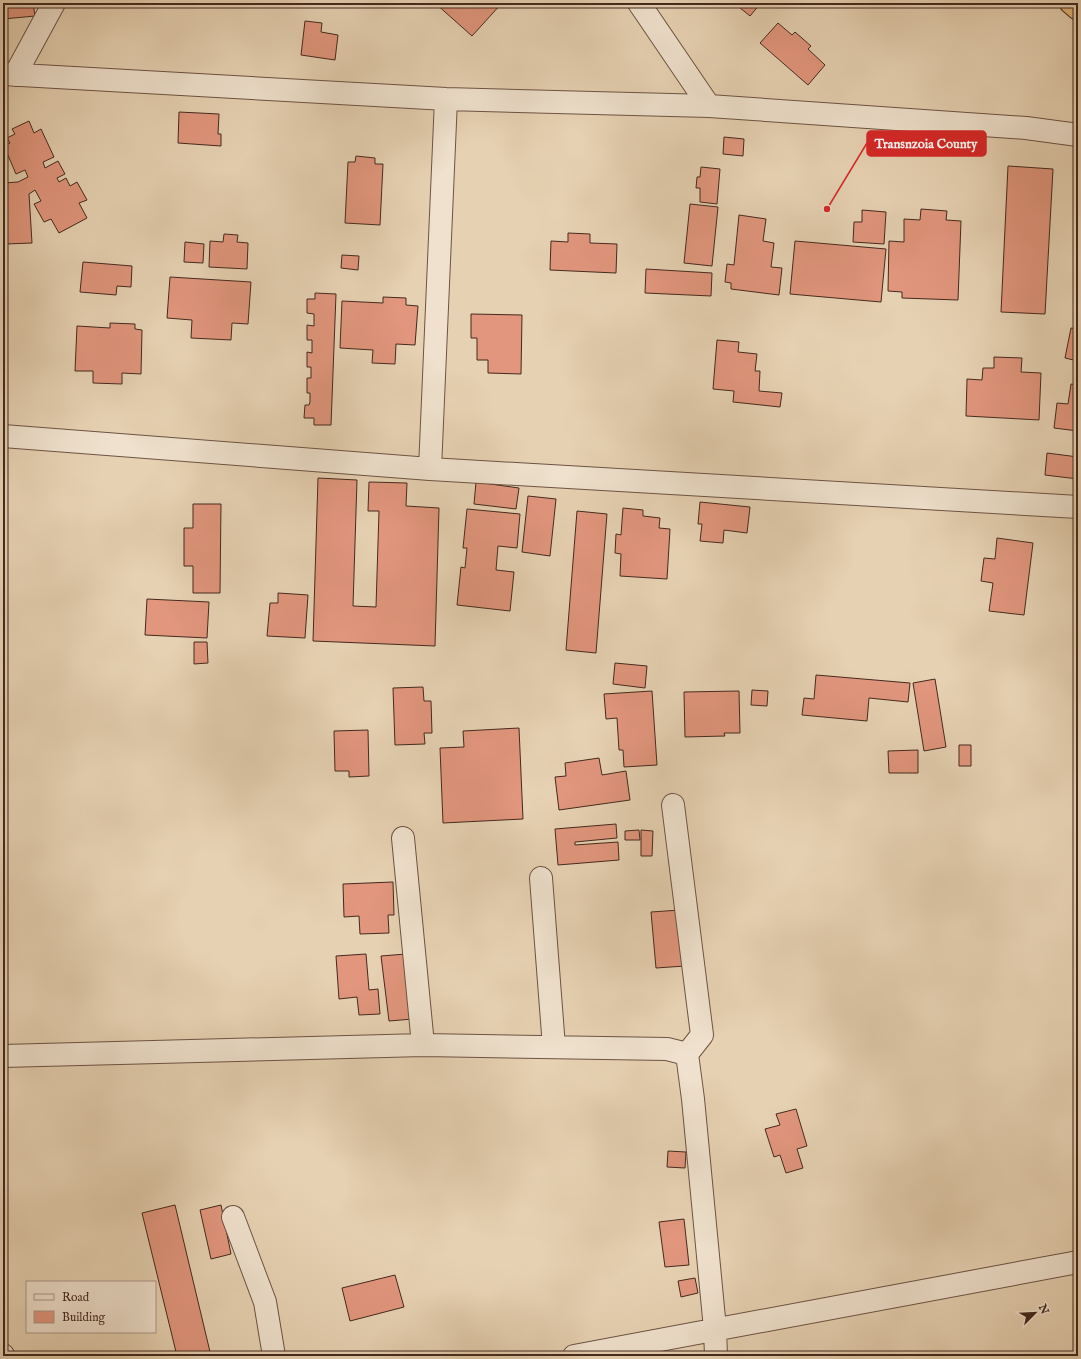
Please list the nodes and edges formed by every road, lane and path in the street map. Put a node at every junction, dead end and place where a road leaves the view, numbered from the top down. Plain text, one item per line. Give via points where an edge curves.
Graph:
1 (54, 3) edge
2 (638, 3) edge
3 (1071, 3) edge
4 (1078, 9) edge
5 (9, 75) edge
6 (446, 99) junction
7 (709, 106) junction
8 (1078, 135) edge
9 (3, 436) edge
10 (430, 469) junction
11 (1078, 507) edge
12 (673, 805) dead end
13 (403, 838) dead end
14 (540, 878) dead end
15 (423, 1045) junction
16 (554, 1047) junction
17 (687, 1054) junction
18 (3, 1056) edge
19 (233, 1217) dead end
20 (1078, 1262) edge
21 (715, 1329) junction
22 (274, 1356) edge
23 (574, 1356) edge
24 (716, 1356) edge

1 - 5 street
2 - 7 street
3 - 4 highway
5 - 6 street
6 - 7 street
6 - 10 street
7 - 8 street via 1026,128
9 - 10 street
10 - 11 street
12 - 17 street via 702,1035
13 - 15 street
14 - 16 street
15 - 16 street
15 - 18 street
16 - 17 street via 667,1049
17 - 21 street
19 - 22 street via 265,1302
20 - 21 street
21 - 23 street
21 - 24 street

